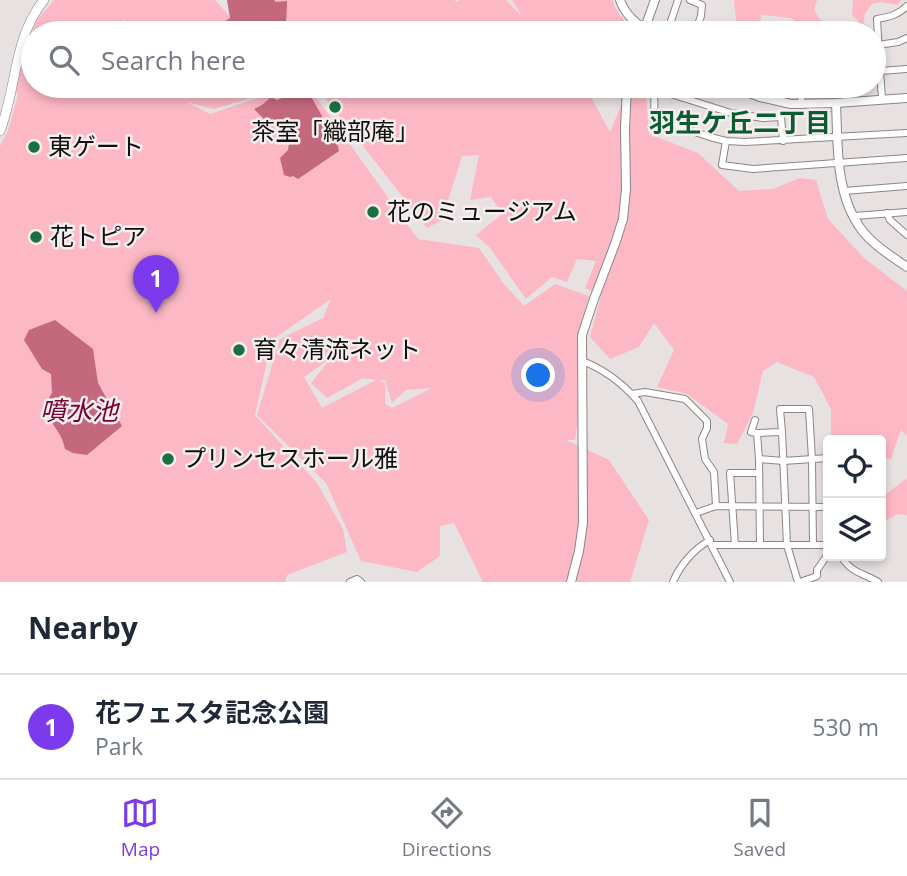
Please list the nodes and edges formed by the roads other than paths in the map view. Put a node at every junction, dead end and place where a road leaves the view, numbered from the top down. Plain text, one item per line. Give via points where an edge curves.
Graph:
1 (44, 0) edge
2 (620, 0) edge
3 (655, 0) edge
4 (678, 0) edge
5 (690, 0) edge
6 (907, 6) edge
7 (30, 21) edge
8 (635, 21) edge
9 (649, 21) edge
10 (671, 21) edge
11 (699, 21) edge
12 (877, 21) edge
13 (907, 38) edge
14 (886, 44) edge
15 (21, 46) edge
16 (907, 69) edge
17 (886, 71) edge
18 (626, 98) edge
19 (654, 98) edge
20 (684, 98) edge
21 (769, 98) edge
22 (801, 98) edge
23 (907, 98) edge
24 (882, 99) joint
25 (836, 103) junction
26 (801, 105) junction
27 (0, 131) edge
28 (907, 133) edge
29 (838, 137) junction
30 (726, 141) junction
31 (783, 141) junction
32 (907, 159) edge
33 (840, 163) junction
34 (907, 186) edge
35 (844, 191) junction
36 (907, 212) edge
37 (887, 213) junction
38 (854, 216) junction
39 (907, 235) edge
40 (907, 267) edge
41 (582, 360) junction
42 (632, 394) junction
43 (755, 420) dead end
44 (782, 432) junction
45 (757, 433) junction
46 (823, 458) edge
47 (759, 459) junction
48 (812, 459) junction
49 (783, 461) junction
50 (759, 473) junction
51 (716, 506) junction
52 (733, 506) junction
53 (760, 507) junction
54 (785, 507) junction
55 (812, 507) junction
56 (823, 507) edge
57 (696, 513) junction
58 (711, 542) junction
59 (735, 545) junction
60 (760, 545) junction
61 (787, 545) junction
62 (813, 545) junction
63 (823, 545) edge
64 (823, 561) edge
65 (844, 561) edge
66 (350, 582) edge
67 (362, 582) edge
68 (571, 582) edge
69 (673, 582) edge
70 (730, 582) edge
71 (799, 582) edge
72 (878, 582) edge

1 - 7 main road
2 - 8 main road
3 - 9 main road
4 - 10 street
5 - 11 street via 702,5
6 - 12 street
13 - 14 street
15 - 27 main road
16 - 17 street
18 - 41 main road via 623,219 582,335
19 - 30 street via 653,118
20 - 31 street via 731,113 781,117
21 - 26 main road
22 - 26 street
23 - 24 main road
24 - 25 main road
25 - 26 main road
25 - 29 main road
28 - 29 street
29 - 31 street
29 - 33 main road
30 - 31 street
30 - 33 street via 722,164 736,167
32 - 33 street
33 - 35 main road
34 - 35 street
35 - 38 main road
36 - 37 street
37 - 38 street
37 - 39 street
38 - 40 main road via 874,242
41 - 42 street
41 - 68 main road via 583,523
42 - 51 street via 685,399 707,421 702,439 705,459 714,472
42 - 57 street
43 - 45 street via 751,432
44 - 45 street
44 - 48 street via 780,409 809,409
44 - 49 street
45 - 47 street
46 - 48 street
47 - 49 street
47 - 50 street
48 - 49 street
48 - 55 street
49 - 54 street
50 - 52 street via 730,473
50 - 53 street
51 - 52 street
51 - 57 street
52 - 53 street
52 - 59 street
53 - 54 street
53 - 60 street
54 - 55 street
54 - 61 street
55 - 56 street
55 - 62 street
57 - 58 street
58 - 59 street
58 - 69 street via 697,548
58 - 70 street
59 - 60 street
60 - 61 street
61 - 62 street
61 - 71 street
62 - 63 street
64 - 71 street via 817,576
65 - 72 street
66 - 67 street

